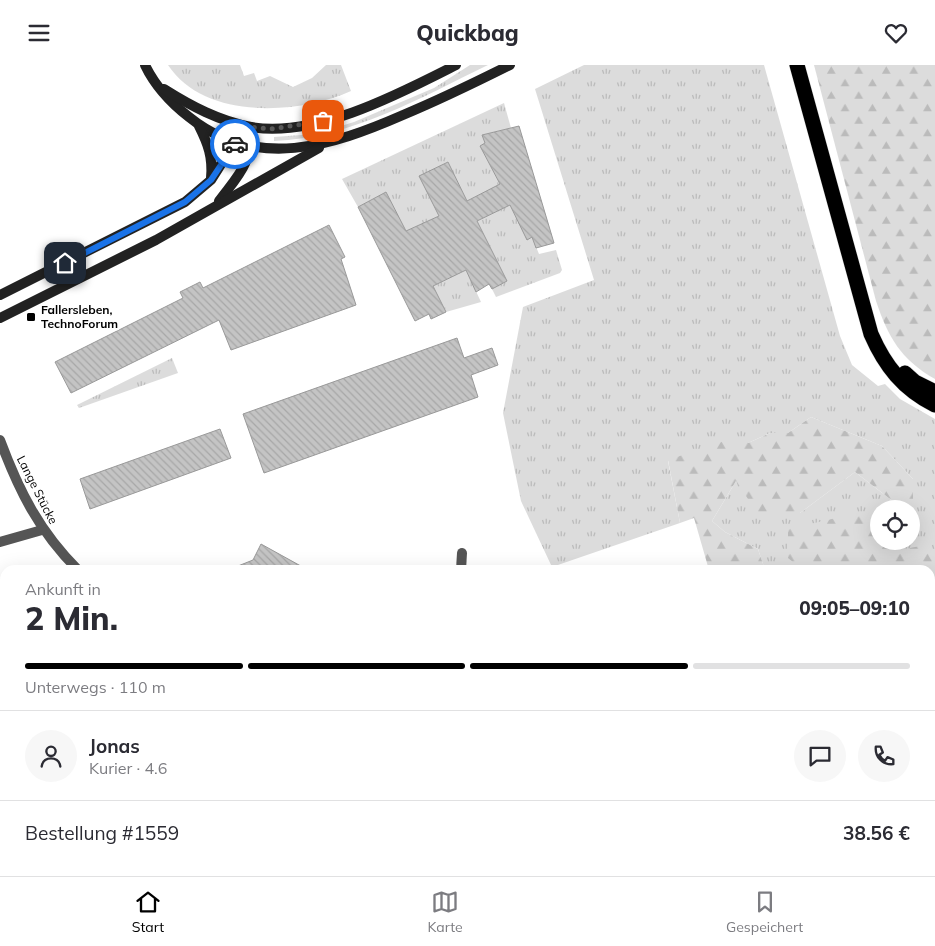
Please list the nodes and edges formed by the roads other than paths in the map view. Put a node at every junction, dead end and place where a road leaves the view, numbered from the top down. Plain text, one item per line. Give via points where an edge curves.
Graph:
1 (145, 65) edge
2 (456, 65) edge
3 (510, 65) edge
4 (797, 65) edge
5 (159, 86) junction
6 (198, 125) junction
7 (250, 127) junction
8 (235, 142) junction
9 (328, 143) junction
10 (251, 146) junction
11 (211, 180) junction
12 (215, 205) junction
13 (0, 295) edge
14 (0, 318) edge
15 (878, 348) junction
16 (935, 392) edge
17 (935, 405) edge
18 (0, 439) edge
19 (42, 530) junction
20 (0, 542) edge
21 (462, 553) dead end
22 (74, 565) edge
23 (461, 565) edge

1 - 5 street
2 - 7 street via 388,99 323,121 271,129
3 - 9 street via 428,105
4 - 15 highway via 866,319
5 - 6 street via 172,104
5 - 7 street via 202,112
6 - 8 street
6 - 11 street via 210,148
7 - 8 street
7 - 10 street
8 - 10 street
8 - 11 street
9 - 10 street via 298,149
9 - 12 street
10 - 12 street via 246,164
11 - 13 street via 185,202
12 - 14 street via 156,240
15 - 16 highway via 915,382
15 - 17 highway via 889,369 905,386
18 - 19 street, Lange Stücke
19 - 20 street
19 - 22 street, Lange Stücke
21 - 23 street

